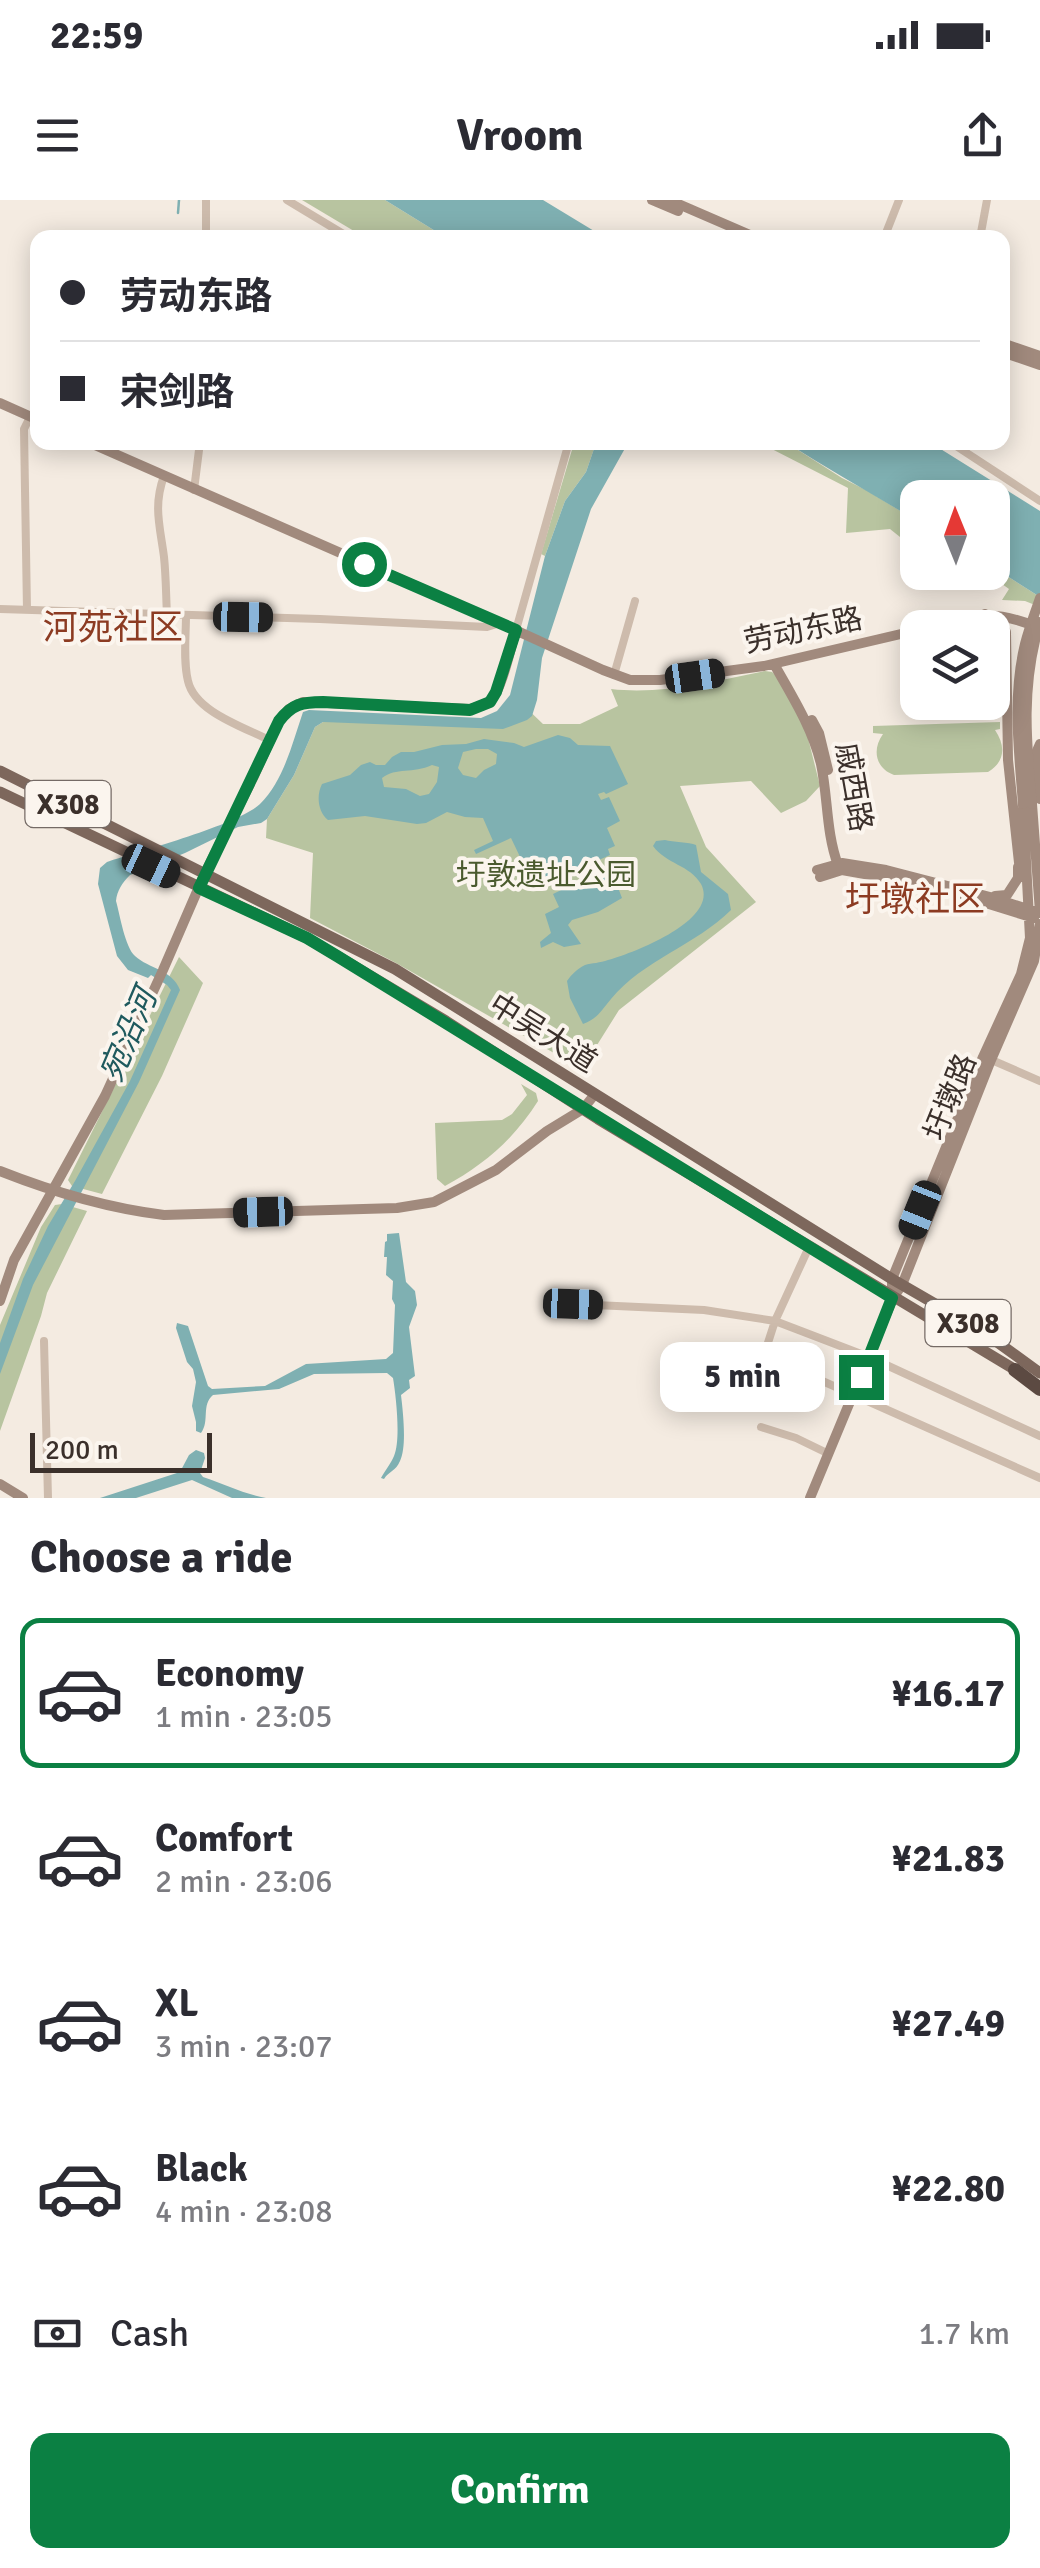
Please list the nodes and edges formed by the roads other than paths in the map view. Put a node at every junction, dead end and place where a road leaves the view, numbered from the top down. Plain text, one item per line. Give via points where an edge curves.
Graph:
1 (206, 200) edge
2 (287, 200) edge
3 (652, 200) edge
4 (669, 200) edge
5 (900, 200) edge
6 (987, 200) edge
7 (206, 230) edge
8 (337, 230) edge
9 (721, 230) edge
10 (738, 230) edge
11 (887, 230) edge
12 (981, 230) edge
13 (1010, 346) edge
14 (1010, 355) edge
15 (1040, 356) edge
16 (1040, 365) edge
17 (0, 403) edge
18 (30, 416) edge
19 (30, 422) edge
20 (106, 450) edge
21 (199, 450) edge
22 (567, 450) edge
23 (962, 450) edge
24 (164, 476) junction
25 (194, 490) junction
26 (1040, 501) edge
27 (1040, 598) edge
28 (635, 601) dead end
29 (0, 609) edge
30 (27, 610) junction
31 (166, 615) junction
32 (186, 616) junction
33 (1010, 617) edge
34 (500, 622) junction
35 (1040, 625) edge
36 (520, 632) junction
37 (900, 634) edge
38 (777, 663) junction
39 (614, 675) junction
40 (1007, 720) edge
41 (271, 742) junction
42 (1040, 744) edge
43 (0, 770) edge
44 (0, 792) edge
45 (1032, 803) edge
46 (1024, 817) junction
47 (1018, 849) junction
48 (840, 865) junction
49 (205, 874) junction
50 (818, 874) dead end
51 (199, 888) junction
52 (990, 897) junction
53 (1035, 915) edge
54 (1040, 954) edge
55 (1026, 978) junction
56 (987, 1058) junction
57 (1040, 1081) edge
58 (594, 1094) junction
59 (583, 1109) junction
60 (0, 1171) edge
61 (52, 1191) junction
62 (809, 1247) junction
63 (897, 1282) junction
64 (892, 1298) junction
65 (0, 1302) edge
66 (573, 1304) dead end
67 (775, 1320) junction
68 (44, 1341) dead end
69 (868, 1357) junction
70 (1014, 1370) joint
71 (1040, 1370) edge
72 (1040, 1386) edge
73 (853, 1396) junction
74 (761, 1427) dead end
75 (1040, 1436) edge
76 (828, 1454) junction
77 (1040, 1478) edge
78 (0, 1484) edge
79 (23, 1498) edge
80 (48, 1498) edge
81 (810, 1498) edge

1 - 7 street
2 - 8 street
3 - 9 street
4 - 10 street
5 - 11 street
6 - 12 street
13 - 15 street
14 - 16 street
17 - 18 street
19 - 30 street via 24,428
20 - 24 street, 劳动东路
21 - 25 street
22 - 36 street
23 - 26 street
24 - 25 street, 劳动东路
24 - 31 street via 157,495
25 - 34 street, 劳动东路
27 - 45 street, bridge via 1019,679 1017,732
28 - 39 street
29 - 30 street
30 - 31 street
31 - 32 street
32 - 34 street via 486,627
32 - 41 street via 192,694 205,708
33 - 35 street
34 - 36 street, 劳动东路
35 - 45 street, bridge via 1025,732
36 - 39 street, 劳动东路
36 - 41 street via 496,692 481,706 303,702 289,708
37 - 38 street, 劳动东路
38 - 39 street, 劳动东路 via 660,680
38 - 48 street, 戚西路 via 812,736
40 - 47 street
41 - 49 street
42 - 45 street
43 - 49 main road, 中吴大道 / X308
44 - 51 main road, 中吴大道 / X308
45 - 46 street, 圩墩路
45 - 53 street, 圩墩路
46 - 47 street
46 - 53 street, 圩墩路
47 - 52 street via 1015,886 1007,895
47 - 53 street
48 - 50 street
48 - 52 street
48 - 53 street
49 - 51 street
49 - 58 main road, 中吴大道 / X308 via 395,969
51 - 59 main road, 中吴大道 / X308 via 307,938
51 - 61 street via 104,1096
52 - 53 street
53 - 55 street, 圩墩路 via 1037,948
53 - 56 street, 圩墩路 via 1026,960
54 - 55 street
55 - 56 street, 圩墩路
56 - 57 street
56 - 63 street, 圩墩路
58 - 59 street
58 - 63 main road, 中吴大道 / X308
59 - 61 street via 496,1170 434,1202 398,1208 164,1215
59 - 62 main road, 中吴大道 / X308
60 - 61 street
61 - 65 street via 14,1260
62 - 64 main road, 中吴大道 / X308
62 - 67 street
63 - 64 street, 圩墩路
63 - 71 main road, 中吴大道 / X308
64 - 69 street, 圩墩路
64 - 70 main road, 中吴大道 / X308
66 - 67 street
67 - 69 street
67 - 73 street via 764,1355
68 - 80 street
69 - 73 street, 圩墩路
69 - 75 street
70 - 72 highway
73 - 76 street, 圩墩路
73 - 77 street
74 - 76 street
76 - 81 street, 圩墩路
78 - 79 street

